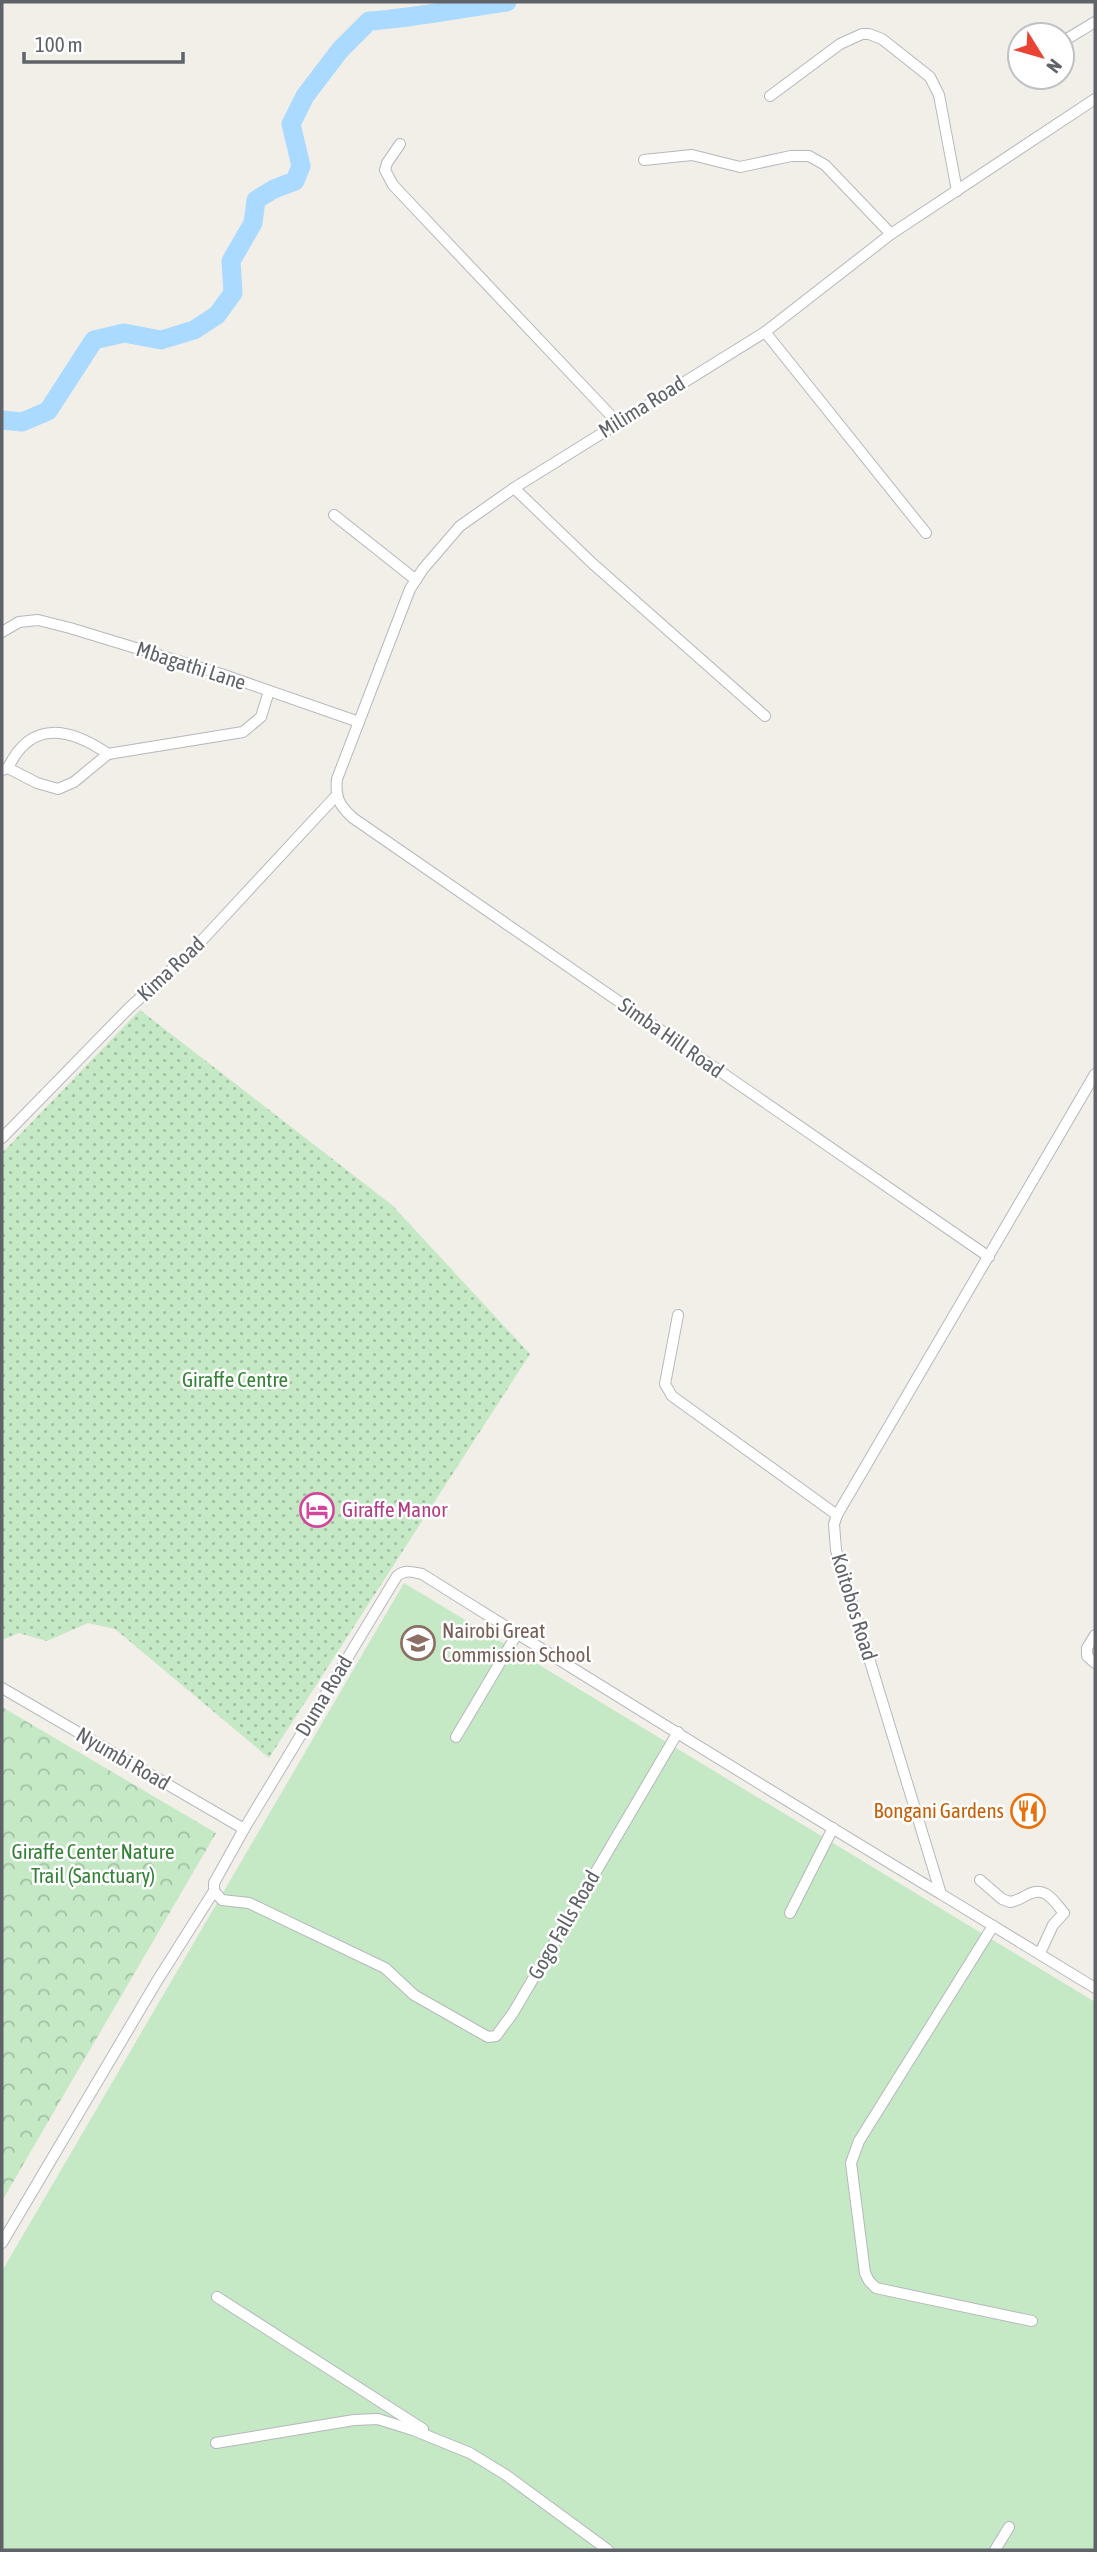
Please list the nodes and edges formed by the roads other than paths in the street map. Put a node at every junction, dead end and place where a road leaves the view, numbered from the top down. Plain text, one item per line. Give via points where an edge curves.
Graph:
1 (1095, 22) edge
2 (1076, 34) edge
3 (770, 96) dead end
4 (1095, 99) edge
5 (400, 144) dead end
6 (644, 160) dead end
7 (957, 191) junction
8 (891, 234) junction
9 (765, 332) junction
10 (617, 422) junction
11 (514, 488) junction
12 (334, 515) dead end
13 (926, 534) dead end
14 (416, 580) junction
15 (2, 632) edge
16 (269, 691) junction
17 (765, 716) dead end
18 (359, 722) junction
19 (108, 754) junction
20 (5, 769) edge
21 (335, 797) junction
22 (1095, 1074) edge
23 (2, 1138) edge
24 (989, 1258) junction
25 (678, 1315) dead end
26 (838, 1515) junction
27 (517, 1634) junction
28 (1095, 1635) edge
29 (1095, 1664) edge
30 (2, 1689) edge
31 (678, 1732) junction
32 (456, 1737) dead end
33 (833, 1828) junction
34 (244, 1829) junction
35 (980, 1881) dead end
36 (214, 1891) junction
37 (941, 1894) junction
38 (790, 1913) dead end
39 (993, 1926) junction
40 (1040, 1953) junction
41 (1095, 1988) edge
42 (2, 2243) edge
43 (217, 2297) dead end
44 (1032, 2321) dead end
45 (216, 2443) dead end
46 (446, 2444) junction
47 (1009, 2527) dead end
48 (608, 2550) edge
49 (995, 2550) edge

1 - 2 street
3 - 7 street via 840,44 862,34 882,39 936,85
4 - 7 street, Milima Road
5 - 10 street via 385,170 393,185
6 - 8 street via 692,155 740,167 809,156 825,165
7 - 8 street, Milima Road
8 - 9 street, Milima Road
9 - 10 street, Milima Road
9 - 13 street
10 - 11 street, Milima Road
11 - 14 street, Milima Road via 460,526
11 - 17 street
12 - 14 street
14 - 18 street, Milima Road
15 - 16 street, Mbagathi Lane via 19,622 38,620
16 - 18 street, Mbagathi Lane
16 - 19 street via 261,717 243,732
18 - 21 street, Milima Road via 337,779
19 - 20 street via 58,789
19 - 20 street via 54,731 23,744
21 - 23 street, Kima Road via 193,950 128,1008
21 - 24 street, Simba Hill Road via 353,818
22 - 24 street, Koitobos Road
24 - 26 street, Koitobos Road
25 - 26 street via 665,1384 672,1396
26 - 37 street, Koitobos Road via 836,1550
27 - 31 street
27 - 32 street
27 - 34 street, Duma Road via 422,1574 402,1572
28 - 29 street via 1087,1648 1087,1656
30 - 34 street, Nyumbi Road
31 - 33 street
31 - 36 street, Gogo Falls Road via 496,2036 488,2037 414,1995 385,1968 249,1903 222,1900
33 - 37 street
33 - 38 street
34 - 36 street, Duma Road
35 - 40 street via 1010,1902 1036,1891 1051,1897 1064,1913
36 - 42 street, Duma Road
37 - 39 street
39 - 40 street
39 - 44 street via 859,2141 852,2164 865,2273 876,2288
40 - 41 street
43 - 46 street
45 - 46 street via 378,2419
46 - 48 street via 506,2475
47 - 49 street

